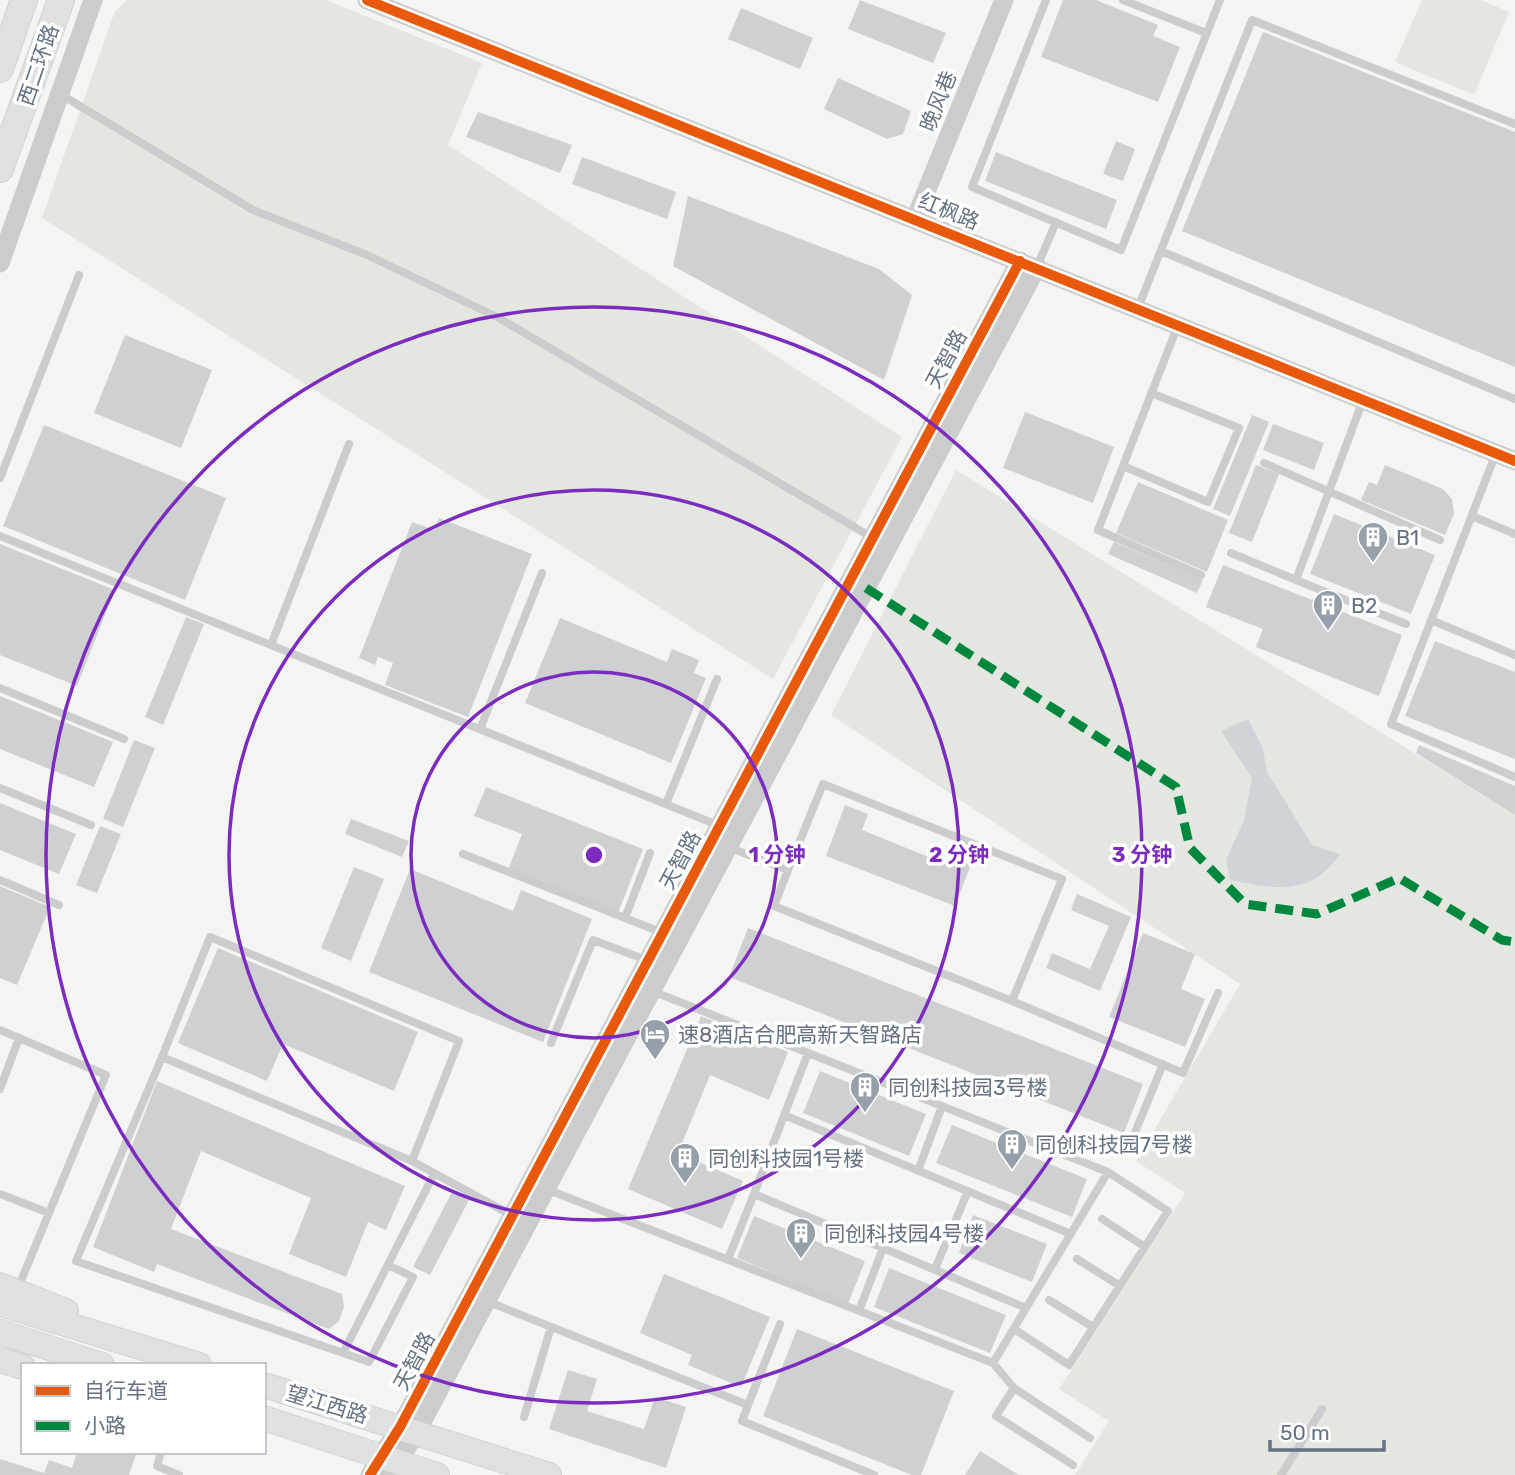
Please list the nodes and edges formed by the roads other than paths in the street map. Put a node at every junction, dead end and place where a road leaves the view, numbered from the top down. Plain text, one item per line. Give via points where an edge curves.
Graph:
1 (24, 0) edge
2 (61, 0) edge
3 (93, 0) edge
4 (367, 0) edge
5 (1003, 0) edge
6 (1046, 0) edge
7 (1123, 0) edge
8 (1220, 0) edge
9 (1206, 33) junction
10 (0, 69) edge
11 (60, 94) junction
12 (1515, 124) edge
13 (0, 169) edge
14 (915, 219) junction
15 (1056, 222) junction
16 (1161, 251) junction
17 (0, 263) edge
18 (1029, 264) junction
19 (79, 275) dead end
20 (1138, 308) junction
21 (1178, 325) junction
22 (1151, 393) junction
23 (1515, 399) edge
24 (1363, 400) junction
25 (349, 444) dead end
26 (1496, 453) junction
27 (1515, 461) edge
28 (1264, 463) dead end
29 (1123, 466) junction
30 (0, 478) edge
31 (1328, 492) junction
32 (1472, 516) junction
33 (1515, 534) edge
34 (0, 536) edge
35 (873, 538) junction
36 (1440, 540) dead end
37 (1231, 553) dead end
38 (542, 573) dead end
39 (1200, 575) dead end
40 (1296, 580) junction
41 (1431, 620) junction
42 (1406, 624) dead end
43 (271, 645) junction
44 (1515, 655) edge
45 (717, 679) dead end
46 (0, 688) edge
47 (480, 729) junction
48 (124, 739) dead end
49 (1515, 777) edge
50 (0, 788) edge
51 (666, 804) junction
52 (90, 825) dead end
53 (720, 826) junction
54 (728, 847) junction
55 (650, 853) dead end
56 (463, 854) dead end
57 (788, 870) junction
58 (0, 880) edge
59 (59, 905) dead end
60 (625, 918) junction
61 (663, 933) junction
62 (649, 961) junction
63 (652, 991) junction
64 (1218, 993) dead end
65 (1012, 1002) junction
66 (0, 1030) edge
67 (19, 1038) junction
68 (551, 1043) dead end
69 (808, 1053) junction
70 (162, 1056) junction
71 (1163, 1064) junction
72 (0, 1089) edge
73 (942, 1106) junction
74 (784, 1115) junction
75 (1134, 1135) dead end
76 (412, 1161) junction
77 (918, 1171) junction
78 (1108, 1172) junction
79 (434, 1174) junction
80 (546, 1188) junction
81 (968, 1191) junction
82 (0, 1194) edge
83 (754, 1194) junction
84 (49, 1213) junction
85 (513, 1216) junction
86 (1102, 1219) dead end
87 (1072, 1234) junction
88 (883, 1248) junction
89 (1145, 1248) junction
90 (728, 1259) junction
91 (1077, 1259) dead end
92 (388, 1265) junction
93 (935, 1269) junction
94 (1120, 1286) junction
95 (6, 1293) edge
96 (1049, 1300) dead end
97 (486, 1301) junction
98 (1026, 1308) junction
99 (859, 1311) junction
100 (780, 1324) dead end
101 (551, 1327) junction
102 (1093, 1328) junction
103 (1014, 1329) junction
104 (0, 1332) edge
105 (343, 1353) junction
106 (0, 1360) edge
107 (96, 1363) edge
108 (193, 1363) edge
109 (993, 1363) junction
110 (21, 1366) edge
111 (266, 1386) edge
112 (1014, 1388) junction
113 (748, 1405) junction
114 (1322, 1409) dead end
115 (524, 1417) dead end
116 (266, 1419) edge
117 (408, 1430) junction
118 (1090, 1438) dead end
119 (160, 1454) edge
120 (1073, 1465) dead end
121 (385, 1467) edge
122 (179, 1475) edge
123 (437, 1475) edge
124 (549, 1475) edge
125 (874, 1475) edge
126 (1281, 1475) edge

1 - 10 highway, 西二环路
2 - 13 highway, 西二环路
3 - 11 street
4 - 14 street, 红枫路
5 - 14 street, 晚风巷
6 - 15 lane via 972,187
7 - 9 lane
8 - 9 lane
9 - 15 lane via 1121,250
11 - 17 street
11 - 35 lane via 253,210 367,255 497,317
12 - 16 lane via 1252,20
14 - 18 street, 红枫路
15 - 18 lane
16 - 20 lane
16 - 23 lane
18 - 20 street, 红枫路
18 - 35 street, 天智路
18 - 54 street, 天智路
19 - 30 lane
20 - 21 street, 红枫路
21 - 22 lane
21 - 24 street, 红枫路
22 - 29 lane
22 - 29 lane via 1238,428 1208,502
24 - 26 street, 红枫路
24 - 31 lane
25 - 43 lane
26 - 27 street, 红枫路
26 - 32 lane
28 - 31 lane
29 - 39 lane via 1098,530
31 - 36 lane
31 - 40 lane
32 - 33 lane
32 - 41 lane
34 - 43 lane
35 - 53 street, 天智路
37 - 40 lane
38 - 47 lane
40 - 42 lane
41 - 44 lane
41 - 49 lane via 1391,724
43 - 47 lane
45 - 51 lane
46 - 48 lane
47 - 51 lane
50 - 52 lane
51 - 53 lane
53 - 61 street, 天智路
54 - 57 lane
54 - 63 street, 天智路
55 - 60 lane
56 - 60 lane
57 - 65 lane via 774,906
57 - 65 lane via 823,784 1062,879
58 - 59 lane
60 - 61 lane
61 - 62 street, 天智路
62 - 68 lane via 593,940
62 - 85 street, 天智路
63 - 69 lane
63 - 80 street, 天智路
64 - 71 lane via 1183,1073
65 - 71 lane
66 - 67 lane
67 - 72 lane
67 - 84 lane via 106,1074
69 - 73 lane
69 - 74 lane
70 - 76 lane
70 - 76 lane via 210,937 459,1041
70 - 105 lane via 76,1261
71 - 75 lane
73 - 77 lane
73 - 78 lane
74 - 77 lane
74 - 83 lane
76 - 79 lane
77 - 81 lane
78 - 87 lane
78 - 89 lane via 1168,1211
79 - 85 lane
79 - 92 lane
80 - 90 lane
80 - 97 street, 天智路
81 - 87 lane
81 - 93 lane
82 - 84 lane
83 - 88 lane
83 - 90 lane
84 - 95 lane
85 - 117 street, 天智路
86 - 89 lane
87 - 98 lane
88 - 93 lane
88 - 99 lane
89 - 94 lane
90 - 99 lane
91 - 94 lane
92 - 105 lane
92 - 105 lane via 412,1277 369,1362
93 - 98 lane
94 - 102 lane
95 - 108 main road
96 - 102 lane
97 - 101 lane
97 - 117 street, 天智路
98 - 103 lane
99 - 109 lane
100 - 113 lane
101 - 113 lane
101 - 115 lane
102 - 103 lane via 1069,1365
103 - 109 lane
104 - 107 main road
106 - 110 main road
109 - 112 lane
111 - 117 main road, 望江西路
112 - 118 lane
112 - 120 lane via 996,1416
113 - 125 lane via 742,1421
114 - 126 lane
116 - 121 main road, 望江西路
117 - 121 street, 天智路
117 - 124 main road, 望江西路
119 - 122 lane via 157,1466
121 - 123 main road, 望江西路

